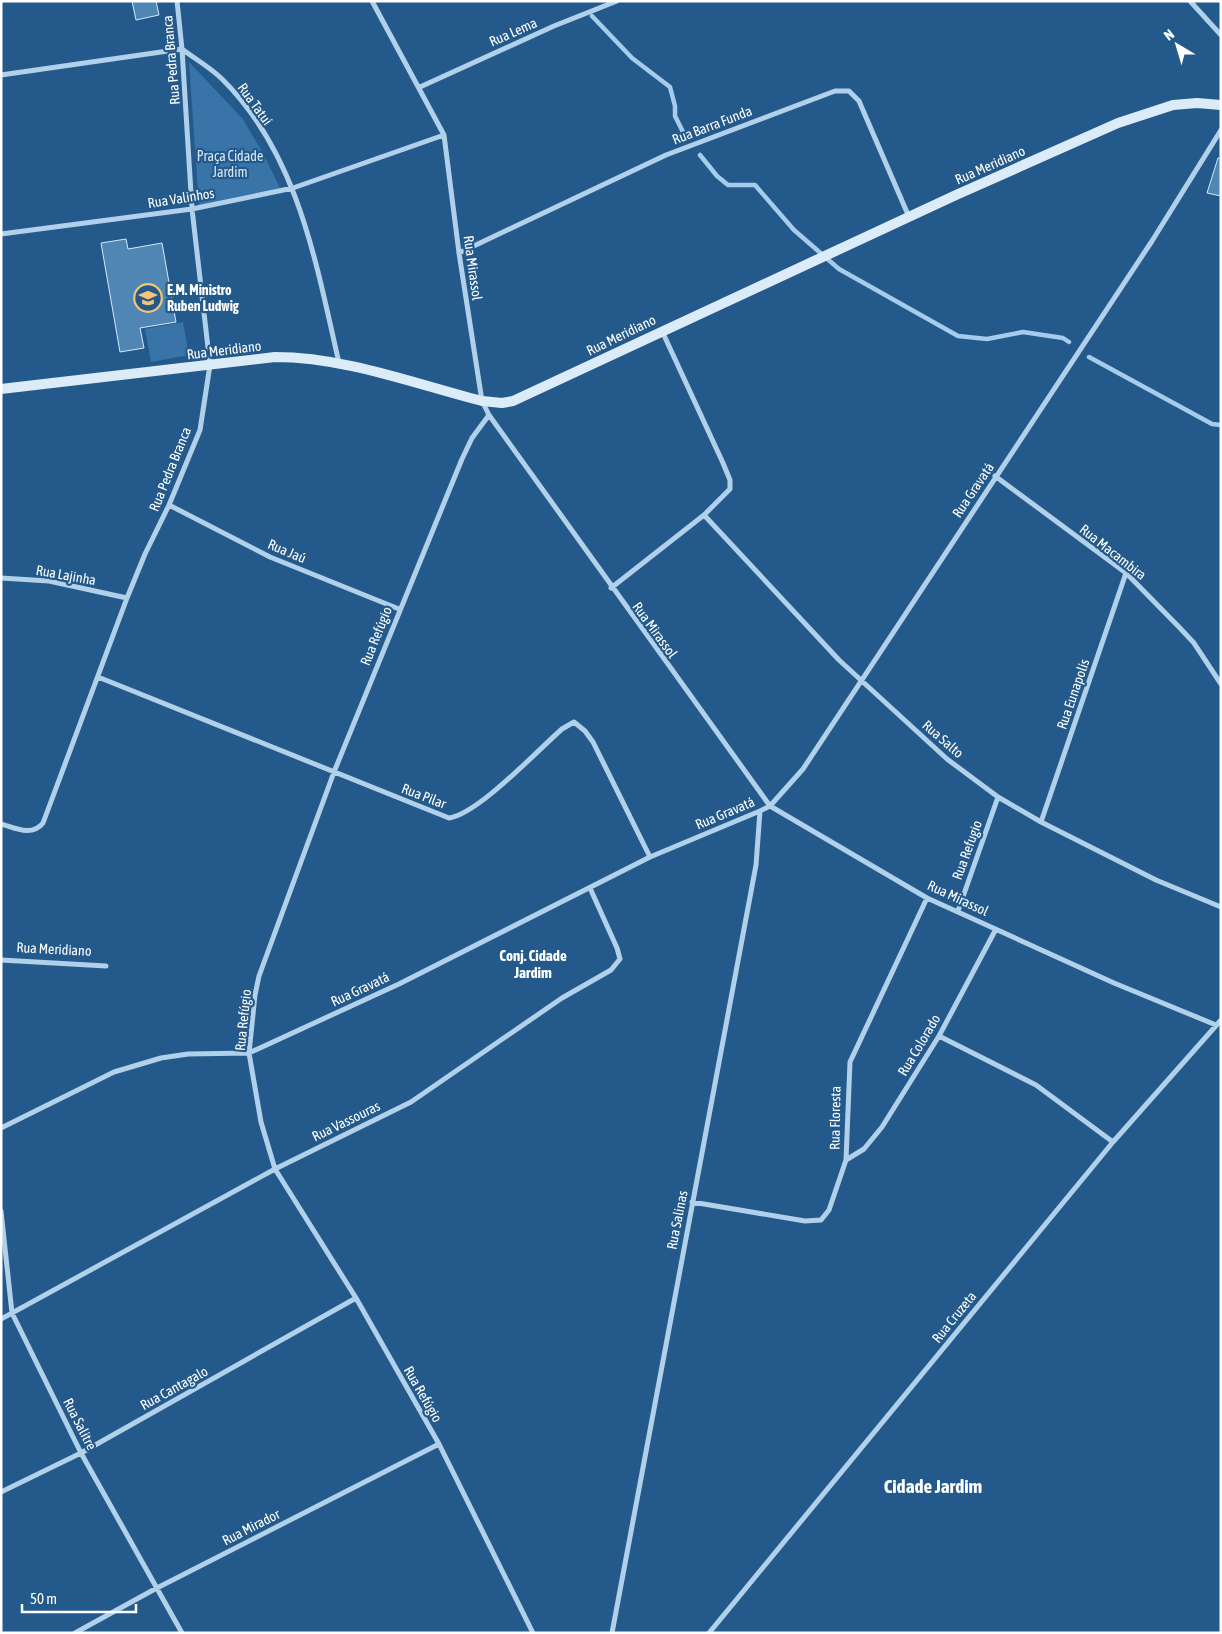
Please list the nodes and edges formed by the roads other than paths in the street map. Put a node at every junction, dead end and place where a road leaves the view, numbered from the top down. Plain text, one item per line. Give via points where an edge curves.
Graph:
1 (177, 1) edge
2 (372, 1) edge
3 (617, 1) edge
4 (1190, 1) edge
5 (1221, 36) edge
6 (182, 49) junction
7 (1, 75) edge
8 (420, 87) junction
9 (1221, 105) edge
10 (1221, 130) edge
11 (444, 135) junction
12 (293, 188) junction
13 (192, 209) junction
14 (909, 217) junction
15 (1, 234) edge
16 (459, 253) junction
17 (662, 330) junction
18 (339, 364) junction
19 (210, 365) junction
20 (1, 389) edge
21 (482, 401) junction
22 (489, 415) junction
23 (995, 476) junction
24 (170, 505) junction
25 (704, 515) junction
26 (1126, 573) junction
27 (1, 578) edge
28 (611, 588) junction
29 (127, 598) junction
30 (399, 609) junction
31 (98, 677) junction
32 (860, 680) junction
33 (1221, 684) edge
34 (334, 772) junction
35 (998, 797) junction
36 (770, 806) junction
37 (760, 811) junction
38 (1041, 822) junction
39 (1, 824) edge
40 (650, 857) junction
41 (590, 888) junction
42 (927, 898) junction
43 (1221, 907) edge
44 (958, 911) junction
45 (996, 929) junction
46 (1, 960) edge
47 (106, 966) dead end
48 (1221, 1020) edge
49 (1216, 1025) junction
50 (938, 1036) junction
51 (249, 1053) junction
52 (1, 1128) edge
53 (1113, 1142) junction
54 (846, 1160) junction
55 (275, 1169) junction
56 (692, 1202) junction
57 (1, 1211) edge
58 (356, 1298) junction
59 (12, 1313) junction
60 (1, 1319) edge
61 (439, 1444) junction
62 (81, 1453) junction
63 (1, 1492) edge
64 (155, 1589) junction
65 (75, 1633) edge
66 (182, 1633) edge
67 (534, 1633) edge
68 (612, 1633) edge
69 (709, 1633) edge

1 - 6 street, Rua Pedra Branca
2 - 8 street, Rua Mirassol
3 - 8 street, Rua Lema
4 - 5 street
6 - 7 street
6 - 12 street, Rua Tatuí via 221,78 234,92 256,121
6 - 13 street, Rua Pedra Branca
8 - 11 street, Rua Mirassol
9 - 14 street, Rua Meridiano via 1173,104 1118,123
10 - 23 street, Rua Gravatá via 1152,241
11 - 12 street, Rua Valinhos
11 - 16 street, Rua Mirassol
12 - 13 street, Rua Valinhos
12 - 18 street, Rua Tatuí via 317,264
13 - 15 street, Rua Valinhos
13 - 19 street, Rua Pedra Branca
14 - 16 street, Rua Barra Funda via 859,101 849,91 835,91 666,155
14 - 17 street, Rua Meridiano
16 - 21 street, Rua Mirassol
17 - 21 street, Rua Meridiano via 526,396 502,403
17 - 25 street via 730,480 730,490
18 - 19 street, Rua Meridiano via 275,358
18 - 21 street, Rua Meridiano
19 - 20 street, Rua Meridiano
19 - 24 street, Rua Pedra Branca via 200,430
21 - 22 street, Rua Mirassol
22 - 28 street, Rua Mirassol
22 - 30 street, Rua Refúgio via 462,459
23 - 26 street, Rua Macambira
23 - 32 street, Rua Gravatá
24 - 29 street, Rua Pedra Branca
24 - 30 street, Rua Jaú via 270,557
25 - 28 street
25 - 32 street, Rua Salto
26 - 33 street, Rua Macambira via 1194,643
26 - 38 street, Rua Eunapolis
27 - 29 street, Rua Lajinha via 49,581
28 - 36 street, Rua Mirassol
29 - 31 street, Rua Pedra Branca
30 - 34 street, Rua Refúgio
31 - 34 street, Rua Pilar
31 - 39 street, Rua Pedra Branca via 39,828 24,831
32 - 35 street, Rua Salto via 947,759
32 - 36 street, Rua Gravatá via 803,769
34 - 40 street, Rua Pilar via 443,816 456,817 489,795 562,729 574,722 593,742
34 - 51 street, Rua Refúgio via 259,976
35 - 38 street, Rua Salto
35 - 44 street, Rua Refugio
36 - 37 street, Rua Gravatá
36 - 42 street, Rua Mirassol
37 - 40 street, Rua Gravatá
37 - 56 street, Rua Salinas via 756,865
38 - 43 street, Rua Salto via 1156,880
40 - 41 street, Rua Gravatá
41 - 51 street, Rua Gravatá via 399,984
41 - 55 street, Rua Vassouras via 617,948 620,959 616,966 562,998 411,1102
42 - 44 street, Rua Mirassol
42 - 54 street, Rua Floresta via 850,1062
44 - 45 street, Rua Mirassol
45 - 49 street, Rua Mirassol
45 - 50 street, Rua Colorado
46 - 47 street, Rua Meridiano
48 - 49 street, Rua Cruzeta
49 - 53 street, Rua Cruzeta
50 - 53 street via 1036,1085
50 - 54 street, Rua Colorado via 871,1142
51 - 52 street, Rua Gravatá via 188,1054 114,1072
51 - 55 street, Rua Refúgio via 261,1122
53 - 69 street, Rua Cruzeta
54 - 56 street, Rua Floresta via 829,1210 824,1218 815,1222
55 - 58 street, Rua Refúgio
55 - 59 street, Rua Vassouras
56 - 68 street, Rua Salinas
57 - 59 street, Rua Salitre
58 - 61 street, Rua Refúgio
58 - 62 street, Rua Cantagalo
59 - 60 street, Rua Vassouras
59 - 62 street, Rua Salitre
61 - 64 street, Rua Mirador
61 - 67 street, Rua Refúgio
62 - 63 street, Rua Cantagalo
62 - 64 street, Rua Salitre
64 - 65 street, Rua Mirador
64 - 66 street, Rua Salitre

